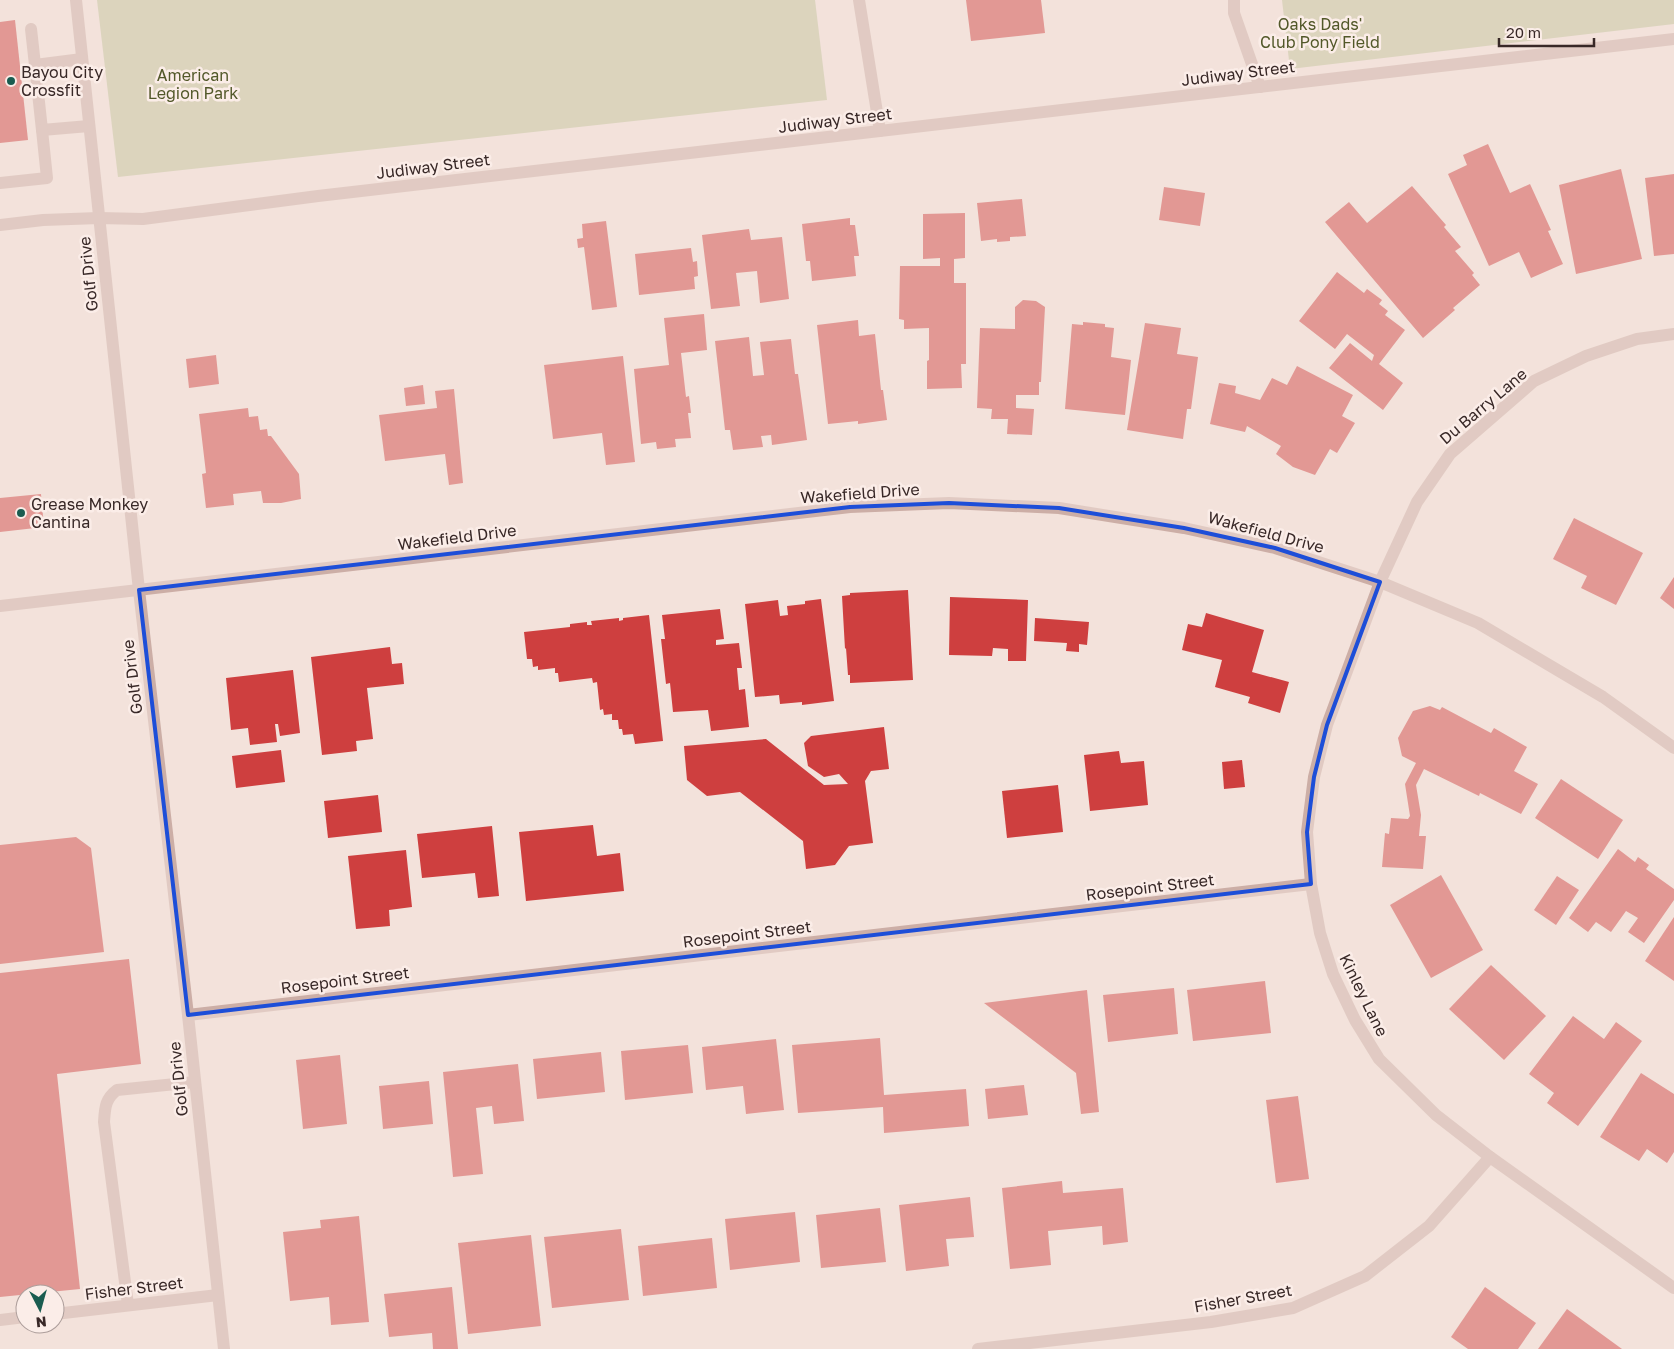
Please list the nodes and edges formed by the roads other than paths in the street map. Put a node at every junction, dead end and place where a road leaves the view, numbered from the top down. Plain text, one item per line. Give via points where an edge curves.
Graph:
1 (76, 0) edge
2 (859, 0) edge
3 (1234, 0) edge
4 (31, 29) dead end
5 (1674, 39) edge
6 (82, 59) junction
7 (36, 65) junction
8 (1260, 87) junction
9 (89, 126) junction
10 (42, 130) junction
11 (880, 131) junction
12 (0, 183) edge
13 (99, 218) junction
14 (0, 225) edge
15 (1674, 334) edge
16 (1380, 582) junction
17 (139, 590) junction
18 (0, 606) edge
19 (1674, 748) edge
20 (1310, 884) junction
21 (188, 1015) junction
22 (195, 1082) junction
23 (1490, 1157) junction
24 (1674, 1288) edge
25 (218, 1295) junction
26 (128, 1305) junction
27 (65, 1313) edge
28 (15, 1318) edge
29 (0, 1320) edge
30 (224, 1349) edge
31 (978, 1349) edge

1 - 6 street, Golf Drive
2 - 11 street
3 - 8 street via 1234,13
4 - 7 street
5 - 8 street, Judiway Street
6 - 7 street
6 - 9 street, Golf Drive
7 - 10 street
8 - 11 street, Judiway Street
9 - 10 street
9 - 13 street, Golf Drive
10 - 12 street via 47,178
11 - 13 street, Judiway Street via 143,219
13 - 14 street, Judiway Street
13 - 17 street, Golf Drive
15 - 16 street, Du Barry Lane via 1637,339 1586,356 1534,381 1485,422 1450,454 1417,502
16 - 17 street, Wakefield Drive via 1275,548 1184,528 1059,508 950,503 850,507
16 - 19 street, Wakefield Drive via 1478,623 1603,697
16 - 20 street, Kinley Lane via 1327,725 1314,777 1307,832
17 - 18 street, Wakefield Drive
17 - 21 street, Golf Drive
20 - 21 street, Rosepoint Street
20 - 23 street, Kinley Lane via 1333,974 1355,1020 1379,1059 1436,1115
21 - 22 street, Golf Drive
22 - 25 street, Golf Drive
22 - 26 street via 118,1090 110,1096 106,1107 104,1122
23 - 24 street, Kinley Lane
23 - 31 street, Fisher Street via 1429,1226 1365,1276 1293,1308 1210,1322
25 - 26 street, Fisher Street
25 - 30 street, Golf Drive
26 - 27 street, Fisher Street
28 - 29 street

